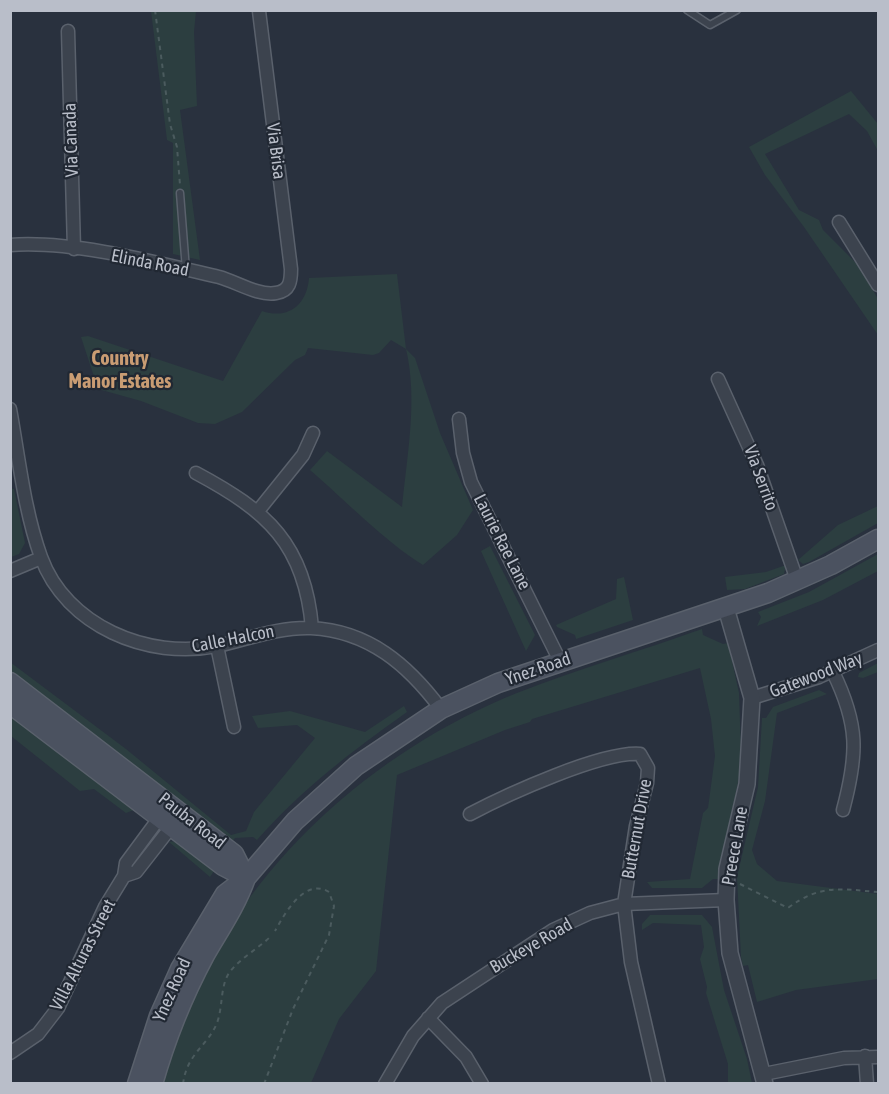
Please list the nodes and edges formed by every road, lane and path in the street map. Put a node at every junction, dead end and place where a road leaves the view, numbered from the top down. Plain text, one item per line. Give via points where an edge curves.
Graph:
1 (155, 10) edge
2 (687, 10) edge
3 (737, 10) edge
4 (259, 11) edge
5 (68, 31) dead end
6 (180, 193) joint
7 (839, 222) dead end
8 (10, 245) edge
9 (74, 249) junction
10 (186, 270) junction
11 (879, 285) edge
12 (287, 289) joint
13 (718, 379) dead end
14 (10, 409) edge
15 (459, 419) dead end
16 (314, 433) dead end
17 (15, 467) edge
18 (196, 473) dead end
19 (258, 511) junction
20 (879, 539) edge
21 (41, 558) junction
22 (10, 571) edge
23 (797, 580) junction
24 (726, 608) junction
25 (312, 628) junction
26 (217, 646) junction
27 (879, 650) edge
28 (560, 661) junction
29 (833, 672) junction
30 (10, 682) edge
31 (752, 698) junction
32 (10, 704) edge
33 (441, 709) junction
34 (234, 728) dead end
35 (843, 810) dead end
36 (470, 814) dead end
37 (170, 816) junction
38 (246, 878) junction
39 (740, 884) dead end
40 (879, 892) edge
41 (726, 900) junction
42 (624, 904) junction
43 (275, 931) dead end
44 (271, 936) dead end
45 (428, 1018) junction
46 (10, 1053) edge
47 (865, 1056) junction
48 (879, 1057) edge
49 (765, 1079) edge
50 (137, 1083) edge
51 (153, 1083) edge
52 (183, 1083) edge
53 (264, 1083) edge
54 (385, 1083) edge
55 (482, 1083) edge
56 (659, 1083) edge
57 (867, 1083) edge

1 - 6 path via 170,124 177,147
2 - 3 lane via 710,25
4 - 12 street, Via Brisa via 291,269
5 - 9 street, Via Canada
6 - 10 lane
7 - 11 street
8 - 9 street, Elinda Road
9 - 10 street, Elinda Road
10 - 12 street, Elinda Road via 265,293
13 - 23 street, Via Serrito via 757,465
14 - 17 street, Calle Halcon
15 - 28 street, Laurie Rae Lane via 471,482
16 - 19 street via 303,455
17 - 21 street, Calle Halcon
18 - 19 street
19 - 25 street via 284,537 297,562
20 - 23 main road, Ynez Road
21 - 22 street
21 - 26 street, Calle Halcon via 58,588 80,612 104,629 129,641 164,647
23 - 24 main road, Ynez Road
24 - 28 main road, Ynez Road
24 - 31 street, Preece Lane
25 - 26 street, Calle Halcon via 277,630
25 - 33 street, Calle Halcon via 348,635 376,646 405,666
26 - 34 street
27 - 29 street, Gatewood Way
28 - 33 main road, Ynez Road
29 - 31 street, Gatewood Way
29 - 35 street via 849,711 854,739 855,762
30 - 37 main road, Pauba Road
31 - 41 street, Preece Lane via 747,784 727,869
32 - 37 main road, Pauba Road
33 - 38 main road, Ynez Road via 356,766 296,821
36 - 42 street, Butternut Drive via 507,795 606,759 640,754 648,768 647,783
37 - 38 main road, Pauba Road via 234,854
37 - 46 street, Villa Alturas Street via 126,863 124,876 58,1008 38,1034
38 - 50 main road, Ynez Road via 225,894 180,969 159,1016
38 - 51 main road, Ynez Road via 238,903 184,995
39 - 40 path via 788,908 812,892 830,888
41 - 42 street, Buckeye Road
41 - 49 street, Preece Lane via 730,953
42 - 45 street, Buckeye Road via 590,913 553,930 456,993
42 - 56 street, Butternut Drive via 634,974
43 - 53 path via 300,895 317,889 329,892 334,906 329,935 293,1009
44 - 52 path via 236,964 226,978 214,1030 189,1062
45 - 54 street, Buckeye Road via 412,1036
45 - 55 street via 466,1058
47 - 48 street
47 - 49 street via 814,1062
47 - 57 street

